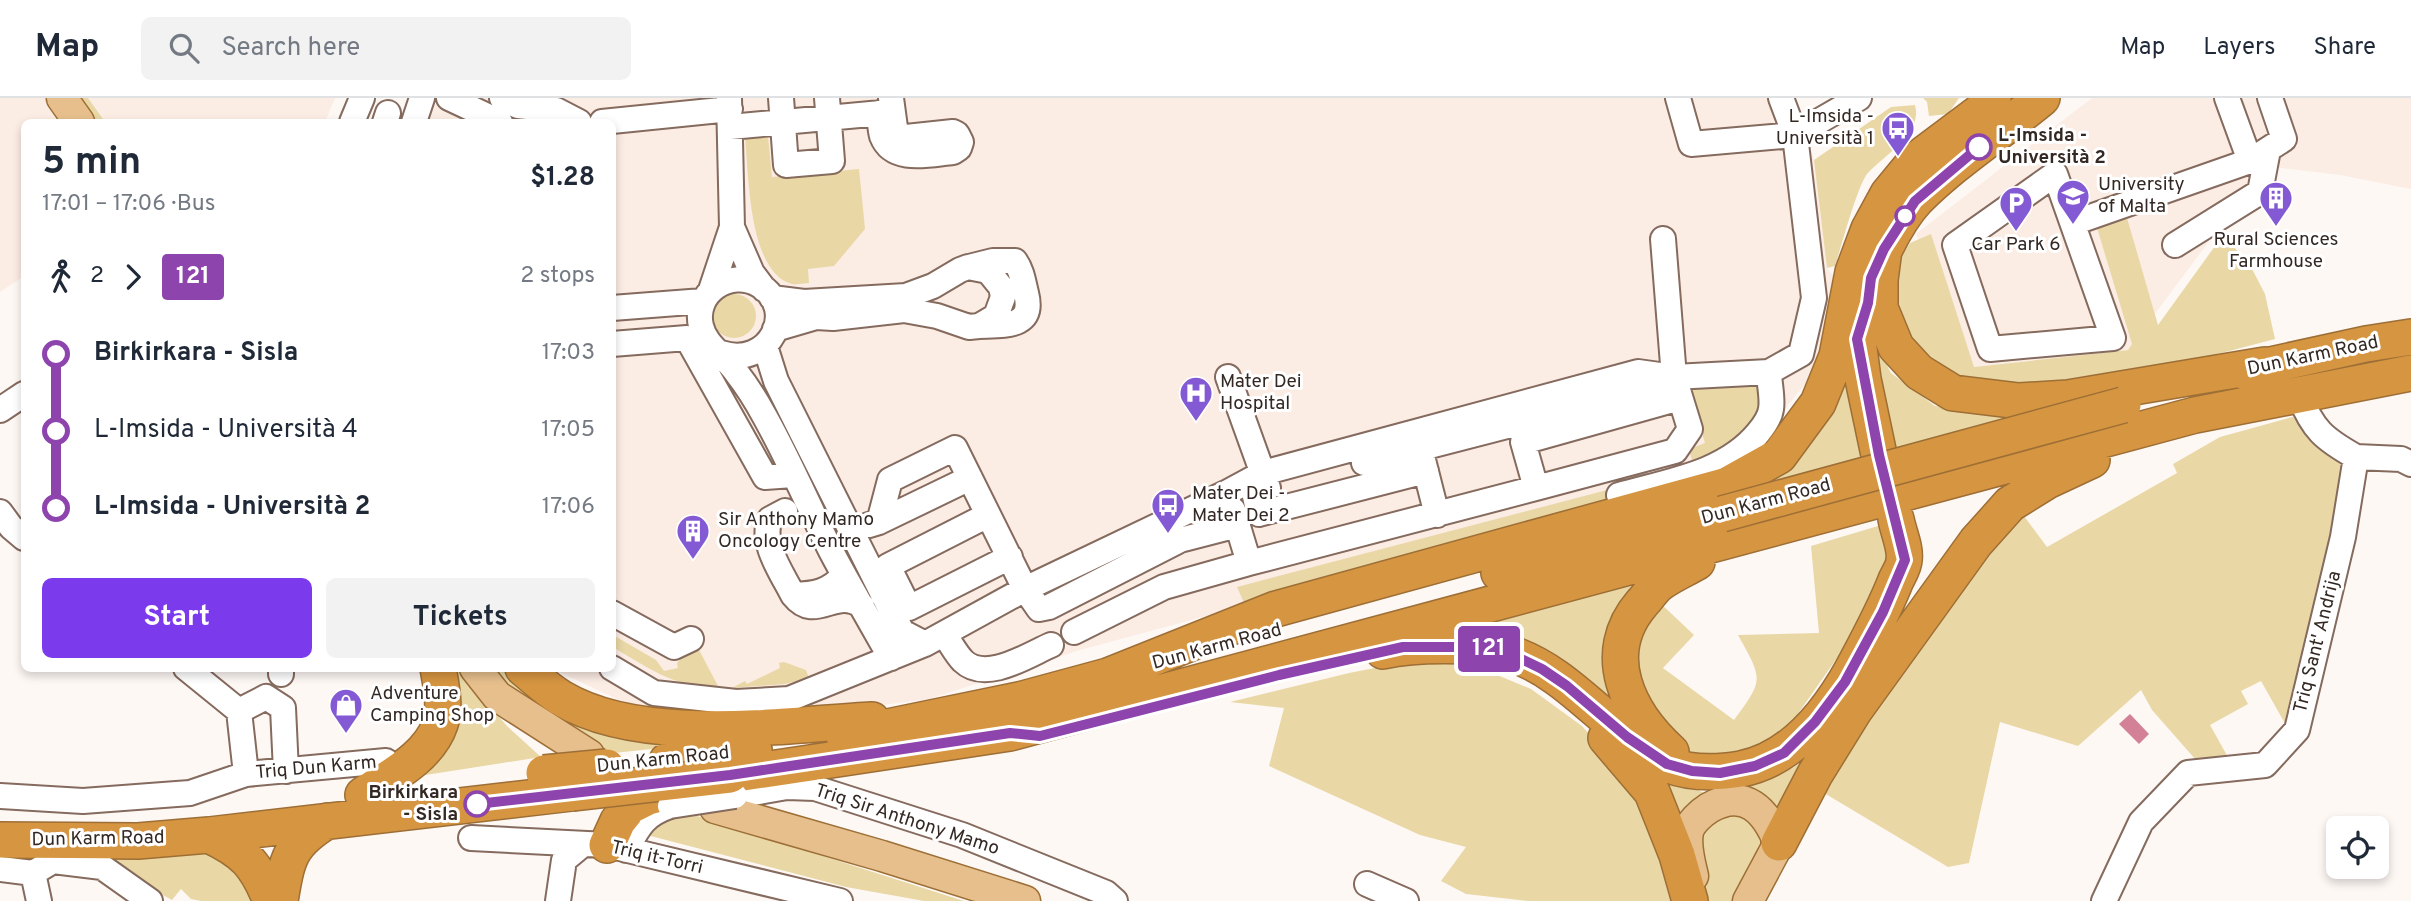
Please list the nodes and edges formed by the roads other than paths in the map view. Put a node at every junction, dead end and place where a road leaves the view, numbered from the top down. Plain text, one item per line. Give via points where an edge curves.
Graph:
1 (62, 98) edge
2 (347, 98) edge
3 (362, 98) edge
4 (422, 98) edge
5 (449, 98) edge
6 (502, 98) edge
7 (1678, 98) edge
8 (1781, 98) edge
9 (1859, 98) edge
10 (1968, 98) edge
11 (1993, 98) edge
12 (2042, 98) edge
13 (2227, 98) edge
14 (2270, 98) edge
15 (666, 107) edge
16 (828, 108) edge
17 (887, 108) edge
18 (782, 110) edge
19 (730, 111) edge
20 (77, 119) edge
21 (338, 119) edge
22 (353, 119) edge
23 (415, 119) edge
24 (494, 119) edge
25 (573, 119) edge
26 (616, 119) edge
27 (1795, 135) junction
28 (1940, 142) junction
29 (2259, 155) junction
30 (2073, 223) junction
31 (732, 227) junction
32 (1663, 239) dead end
33 (2175, 245) dead end
34 (1884, 249) junction
35 (1853, 272) junction
36 (958, 273) junction
37 (768, 294) junction
38 (707, 295) junction
39 (616, 307) edge
40 (972, 326) junction
41 (770, 337) junction
42 (2411, 337) edge
43 (687, 338) junction
44 (1857, 339) junction
45 (616, 344) edge
46 (716, 349) junction
47 (2265, 365) junction
48 (1769, 372) junction
49 (2411, 373) edge
50 (1228, 377) dead end
51 (1677, 388) junction
52 (2300, 395) junction
53 (21, 396) edge
54 (0, 410) edge
55 (1519, 433) junction
56 (1879, 455) dead end
57 (2356, 457) junction
58 (1423, 460) junction
59 (2411, 464) edge
60 (793, 475) junction
61 (970, 478) junction
62 (1261, 485) junction
63 (1536, 488) junction
64 (1226, 493) junction
65 (1619, 495) dead end
66 (785, 511) dead end
67 (0, 512) edge
68 (988, 515) junction
69 (1437, 515) junction
70 (1825, 516) junction
71 (846, 519) junction
72 (1896, 519) dead end
73 (879, 522) junction
74 (1238, 525) junction
75 (21, 535) edge
76 (856, 542) junction
77 (1010, 557) junction
78 (1250, 564) junction
79 (848, 585) junction
80 (790, 589) junction
81 (1025, 589) junction
82 (616, 615) edge
83 (1074, 632) dead end
84 (691, 639) dead end
85 (934, 639) junction
86 (1051, 645) dead end
87 (891, 658) junction
88 (616, 670) edge
89 (191, 672) edge
90 (439, 672) edge
91 (478, 672) edge
92 (528, 672) edge
93 (1279, 675) junction
94 (1108, 676) junction
95 (239, 711) junction
96 (935, 717) junction
97 (1010, 733) junction
98 (589, 755) dead end
99 (386, 761) dead end
100 (286, 771) junction
101 (1692, 771) junction
102 (246, 774) junction
103 (727, 793) junction
104 (363, 795) junction
105 (0, 796) edge
106 (0, 819) edge
107 (327, 821) junction
108 (208, 835) junction
109 (471, 838) dead end
110 (0, 840) edge
111 (1779, 843) junction
112 (605, 847) junction
113 (0, 869) edge
114 (33, 873) junction
115 (1367, 884) dead end
116 (834, 900) edge
117 (39, 901) edge
118 (150, 901) edge
119 (271, 901) edge
120 (280, 901) edge
121 (558, 901) edge
122 (1025, 901) edge
123 (1115, 901) edge
124 (1406, 901) edge
125 (1692, 901) edge
126 (1748, 901) edge
127 (2104, 901) edge

1 - 20 main road
2 - 21 street
3 - 22 street
4 - 23 street
5 - 24 street
6 - 25 street via 518,106 556,110
7 - 27 street via 1691,144
8 - 27 street
9 - 27 street
10 - 28 street
11 - 28 highway
12 - 34 highway via 1915,201
13 - 29 street
14 - 29 street via 2284,139
15 - 19 street
15 - 26 street
16 - 17 street
16 - 18 street
16 - 18 street via 832,161 786,165
18 - 19 street
19 - 31 street
27 - 48 street via 1803,199 1790,229 1796,266 1814,298 1801,354
28 - 35 highway via 1916,160 1888,194
29 - 30 street
29 - 33 street via 2260,192
30 - 30 street via 2113,338 1990,349 1955,245 2055,174
31 - 37 street via 751,273
31 - 38 street
32 - 51 street
34 - 44 highway via 1871,278
34 - 47 highway via 1880,308 1896,347 1919,372 1953,393 2019,401 2067,398
35 - 44 highway
35 - 94 highway via 1837,356 1818,403 1779,456 1727,485 1276,609
36 - 37 street via 906,296 819,302
36 - 40 street via 943,296 944,304 953,318
36 - 40 street via 979,268 988,271 1001,287 1003,297 996,316
37 - 38 street via 757,284 737,279
37 - 41 street via 777,313
38 - 39 street
38 - 46 street via 700,323
40 - 41 street via 904,310 816,317
41 - 46 street via 748,355
41 - 71 street via 776,381
42 - 47 highway, Dun Karm Road
43 - 45 street
43 - 46 street
43 - 60 street via 765,477
44 - 56 highway
46 - 60 street via 765,416
47 - 94 highway, Dun Karm Road, bridge
48 - 51 street
48 - 65 street via 1772,409 1747,446 1725,462 1694,474
49 - 52 highway, Dun Karm Road
50 - 62 street
51 - 55 street via 1646,390
51 - 62 street via 1638,372
51 - 63 street via 1690,429 1675,451
52 - 57 street via 2314,426 2332,444
52 - 70 highway, Dun Karm Road via 2195,415
52 - 111 highway via 2092,459 2010,505 1976,542 1854,711
53 - 54 street
55 - 58 street
55 - 63 street
57 - 59 street via 2400,459
57 - 127 street, Triq Sant' Andrija via 2343,537 2297,730 2265,765 2188,774 2141,822
58 - 62 street
58 - 69 street
60 - 79 street
61 - 68 street
61 - 73 street
61 - 73 street via 955,448 890,480
62 - 64 street
63 - 69 street
64 - 74 street
64 - 81 street
66 - 80 street via 770,519 766,527 767,542
67 - 75 street
68 - 77 street
68 - 77 street via 888,566 909,608
69 - 78 street
70 - 97 highway, Dun Karm Road
70 - 101 highway via 1789,534 1701,560 1659,583 1634,612 1621,639 1621,677 1650,733
71 - 73 street via 860,527
71 - 76 street
72 - 101 highway via 1905,560 1852,670 1815,722 1784,753 1755,766 1720,773
74 - 78 street
74 - 81 street via 1180,540 1049,607 1039,609
76 - 79 street via 861,581
76 - 85 street via 902,632
77 - 81 street
78 - 83 street via 1164,587
79 - 80 street via 820,606 798,602
79 - 80 street via 834,568 829,581
79 - 87 street
81 - 85 street
82 - 84 street via 674,647
85 - 86 street via 981,670
85 - 87 street
87 - 88 street via 789,699 736,702 654,693
89 - 95 street
90 - 104 highway via 441,723 410,763
91 - 98 main road via 497,696
92 - 96 highway via 561,698 632,723 695,729
93 - 97 highway via 1040,736
93 - 101 highway via 1403,647 1475,647 1509,653 1567,686 1654,757
93 - 125 highway via 1287,680 1386,656 1448,656 1500,665 1548,687 1593,723 1652,792
94 - 96 highway, Dun Karm Road
95 - 100 street via 266,697 283,708
95 - 102 street
96 - 104 highway, Dun Karm Road, bridge via 813,742
97 - 103 highway, Dun Karm Road
99 - 100 street, Triq Dun Karm
100 - 102 street, Triq Dun Karm
102 - 105 street, Dun Karm Road via 190,793 83,801
103 - 107 highway, Dun Karm Road, bridge via 572,793
103 - 112 street, Triq Sir Anthony Mamo, bridge via 654,812
103 - 112 highway via 648,797 630,806
103 - 122 main road, Triq Sir Anthony Mamo via 882,856
103 - 123 street, Triq Sir Anthony Mamo via 815,788 962,835 1106,893
104 - 106 highway, Dun Karm Road via 101,823
107 - 108 highway, Dun Karm Road
107 - 120 highway via 304,834 294,847
108 - 110 highway, Dun Karm Road via 138,841
108 - 119 highway via 249,859
109 - 112 street, Triq it-Torri
111 - 125 main road via 1770,821 1757,807 1738,799 1720,801 1702,812 1688,831
111 - 126 main road
112 - 116 street, Triq it-Torri
112 - 121 street, Triq Sir Anthony Mamo via 564,860
113 - 114 street, Dun Karm Road
114 - 117 street
114 - 118 street, Dun Karm Road via 53,861 102,867
115 - 124 street

